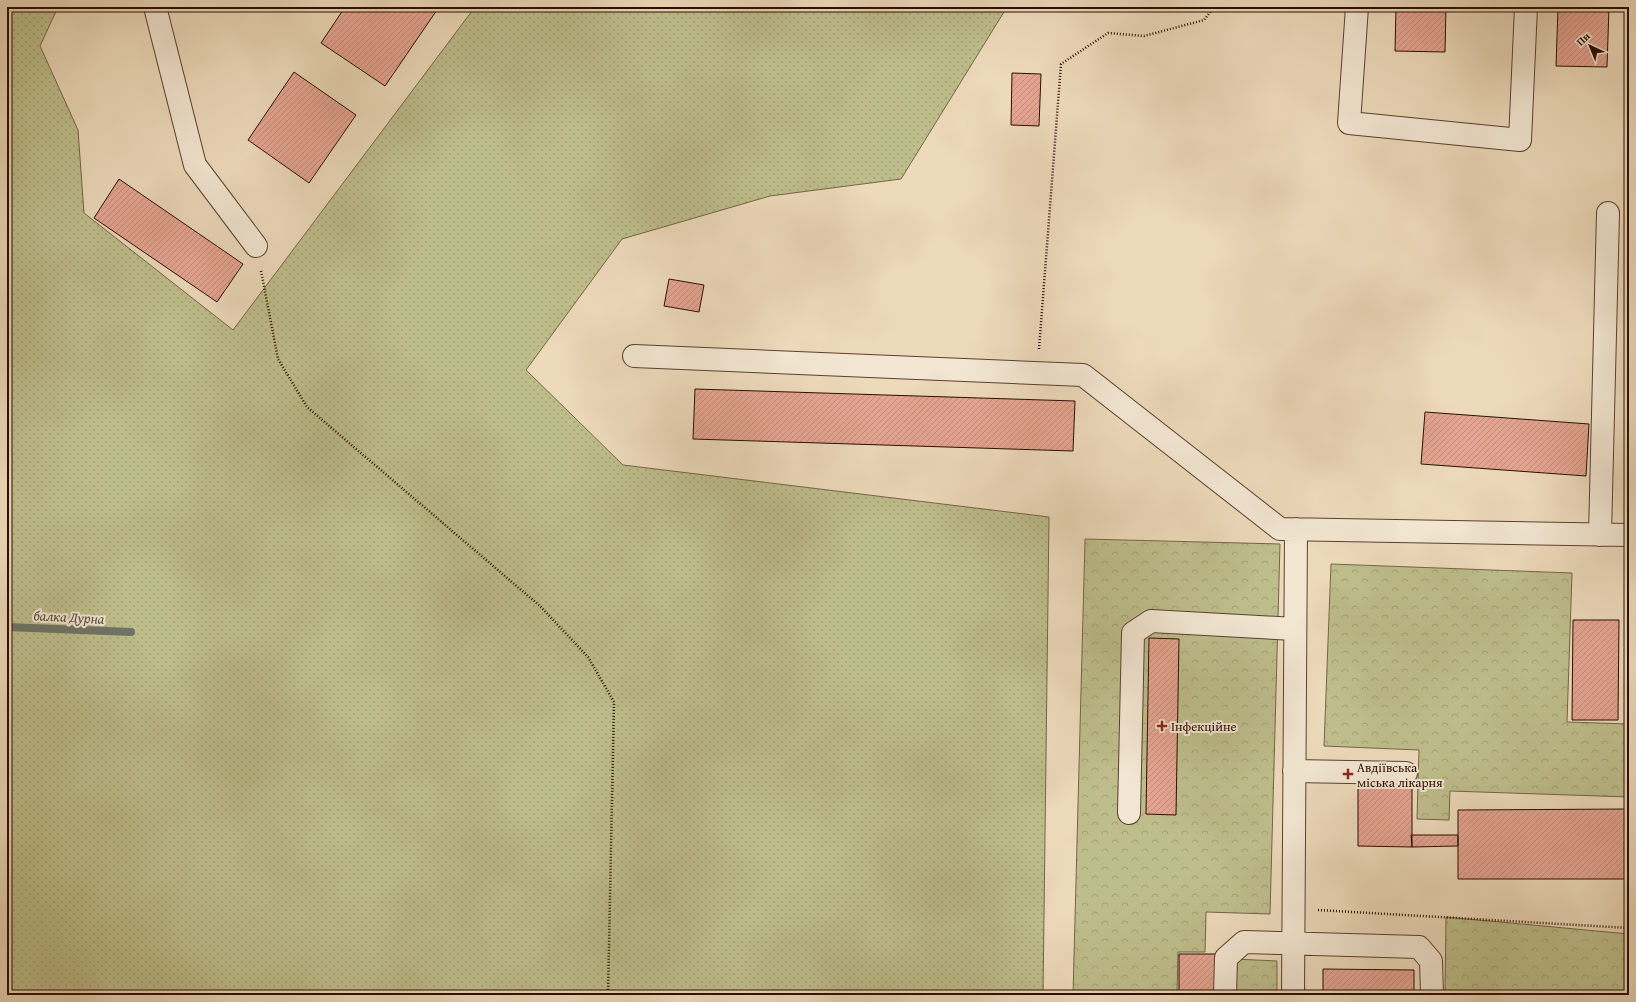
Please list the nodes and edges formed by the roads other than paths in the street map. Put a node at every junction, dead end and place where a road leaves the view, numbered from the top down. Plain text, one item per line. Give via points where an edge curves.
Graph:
1 (156, 7) edge
2 (1357, 7) edge
3 (1526, 7) edge
4 (1608, 213) dead end
5 (256, 246) road end
6 (634, 356) dead end
7 (1296, 529) junction
8 (1600, 535) junction
9 (1629, 535) edge
10 (1295, 629) junction
11 (1294, 770) junction
12 (1406, 773) dead end
13 (1129, 813) dead end
14 (1293, 943) junction
15 (1225, 995) edge
16 (1293, 995) edge
17 (1432, 995) edge

1 - 5 street via 195,164
2 - 3 street via 1349,123 1520,140
4 - 8 street
6 - 7 street via 1083,375 1280,529
7 - 8 street
7 - 10 street
8 - 9 street
10 - 11 street
10 - 13 street via 1151,621 1133,633
11 - 12 street
11 - 14 street
14 - 15 street via 1244,942 1226,958
14 - 16 street
14 - 17 street via 1419,947 1431,961

